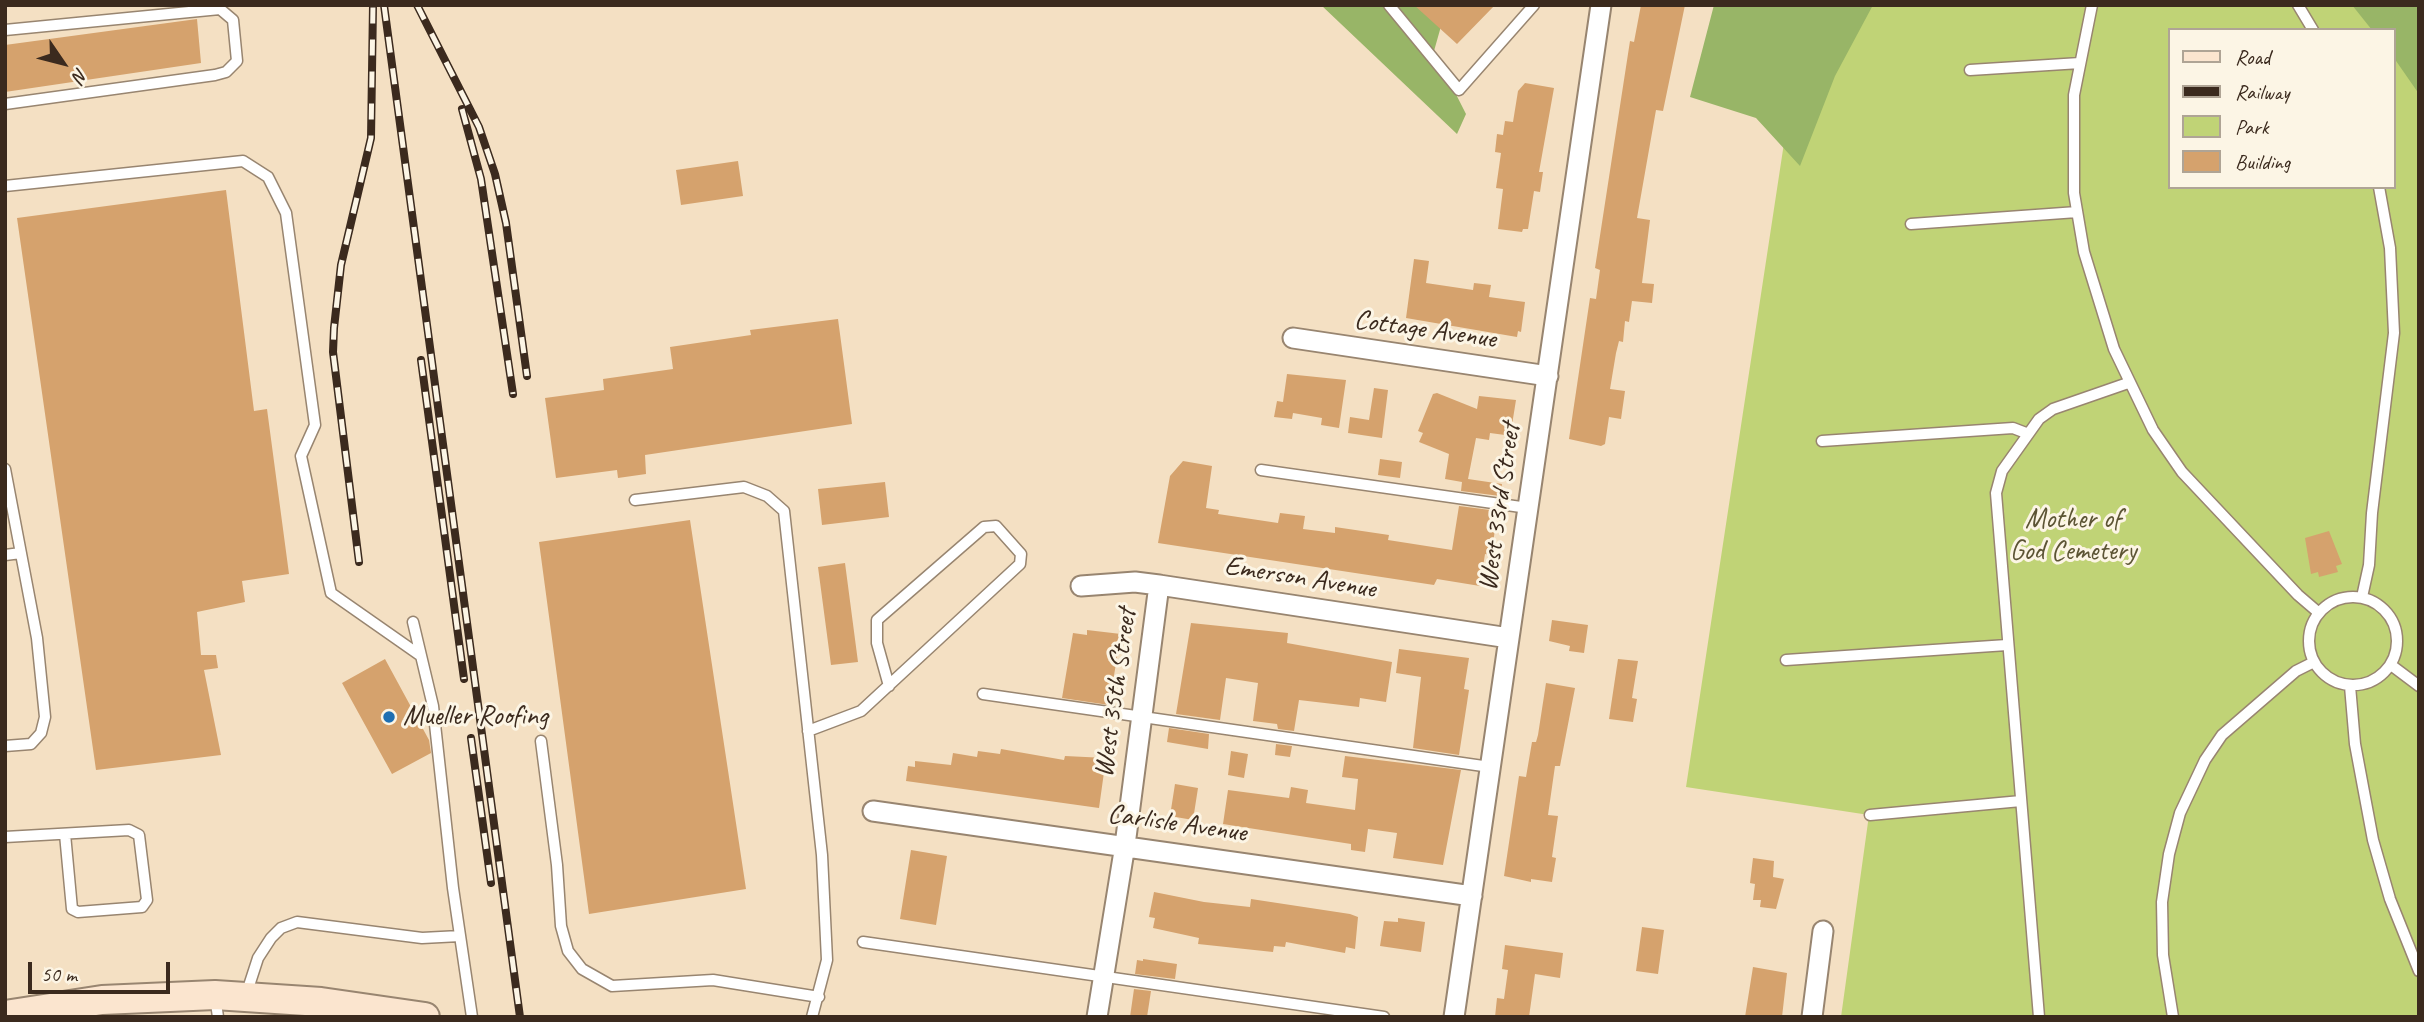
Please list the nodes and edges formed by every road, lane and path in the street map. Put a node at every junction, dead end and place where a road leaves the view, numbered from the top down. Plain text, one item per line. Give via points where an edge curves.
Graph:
1 (1389, 5) edge
2 (1534, 5) edge
3 (1601, 5) edge
4 (2092, 5) edge
5 (2298, 5) edge
6 (2312, 28) edge
7 (5, 30) edge
8 (2080, 63) junction
9 (1970, 70) dead end
10 (5, 104) edge
11 (5, 186) edge
12 (2379, 189) edge
13 (2077, 212) junction
14 (1912, 224) dead end
15 (1293, 338) dead end
16 (1548, 376) junction
17 (2128, 383) junction
18 (2026, 433) junction
19 (1822, 441) dead end
20 (5, 469) edge
21 (1261, 470) dead end
22 (635, 500) dead end
23 (1528, 508) junction
24 (21, 552) junction
25 (5, 555) edge
26 (1159, 585) junction
27 (1081, 586) dead end
28 (2362, 597) junction
29 (2319, 613) junction
30 (413, 622) dead end
31 (1509, 638) junction
32 (2007, 645) junction
33 (421, 656) junction
34 (1786, 660) dead end
35 (2314, 662) junction
36 (2391, 666) junction
37 (888, 686) junction
38 (2350, 686) junction
39 (2419, 686) edge
40 (983, 694) dead end
41 (1141, 716) junction
42 (808, 731) junction
43 (541, 741) dead end
44 (5, 746) edge
45 (1490, 767) junction
46 (2021, 801) junction
47 (873, 811) dead end
48 (1870, 815) dead end
49 (65, 834) junction
50 (5, 837) edge
51 (1125, 845) junction
52 (1472, 896) junction
53 (1823, 931) dead end
54 (460, 936) junction
55 (863, 942) dead end
56 (2419, 971) edge
57 (1102, 979) junction
58 (245, 997) junction
59 (819, 997) junction
60 (217, 1006) edge
61 (11, 1012) edge
62 (471, 1012) edge
63 (425, 1017) edge
64 (812, 1017) edge
65 (1097, 1017) edge
66 (1384, 1017) edge
67 (1454, 1017) edge
68 (1812, 1017) edge
69 (2039, 1017) edge
70 (2173, 1017) edge

1 - 2 lane via 1459,90
3 - 16 street, West 33rd Street
4 - 8 lane
5 - 6 lane
7 - 10 lane via 220,9 233,20 237,61 233,68 215,75
8 - 9 lane
8 - 13 lane via 2071,144
11 - 33 lane via 243,161 268,177 286,213 315,425 301,456 331,593
12 - 28 lane via 2390,247 2394,333
13 - 14 lane
13 - 17 lane via 2095,292
15 - 16 street, Cottage Avenue
16 - 23 street, West 33rd Street
17 - 18 lane via 2053,409
17 - 29 lane via 2182,472
18 - 19 lane via 2013,428
18 - 32 lane via 2002,471 1996,493
20 - 24 lane
21 - 23 lane
22 - 42 lane via 744,487 767,496 784,511
23 - 31 street, West 33rd Street
24 - 25 lane
24 - 44 lane via 45,717 41,733 31,744
26 - 27 street, Emerson Avenue
26 - 31 street, Emerson Avenue
26 - 41 street, West 35th Street
28 - 29 lane via 2338,599
28 - 36 lane via 2387,611 2395,623 2398,638
29 - 35 lane via 2309,636
30 - 33 lane
31 - 45 street, West 33rd Street
32 - 34 lane
32 - 46 lane
33 - 54 lane via 433,706
35 - 38 lane via 2329,678
35 - 70 lane via 2296,671 2222,735 2180,813 2162,902 2163,955
36 - 38 lane via 2373,681
36 - 39 lane
37 - 37 lane via 1020,564 1021,554 996,526 984,527 877,620 877,643
37 - 42 lane via 861,711
38 - 56 lane via 2355,744 2373,840
40 - 41 lane
41 - 45 lane
41 - 51 street, West 35th Street
42 - 59 lane via 822,855 827,960
43 - 59 lane via 561,926 568,951 582,969 612,986 713,981
45 - 52 street, West 33rd Street
46 - 48 lane
46 - 69 lane
47 - 51 street, Carlisle Avenue
49 - 49 lane via 129,830 139,835 148,900 142,907 72,909
49 - 50 lane
51 - 52 street, Carlisle Avenue
51 - 57 street, West 35th Street
52 - 67 street, West 33rd Street
53 - 68 street
54 - 58 lane via 422,938 297,922 271,938 258,958
54 - 62 lane
55 - 57 lane
57 - 65 street, West 35th Street
57 - 66 lane
58 - 60 street
58 - 63 street
59 - 64 lane
60 - 61 street via 120,1003

